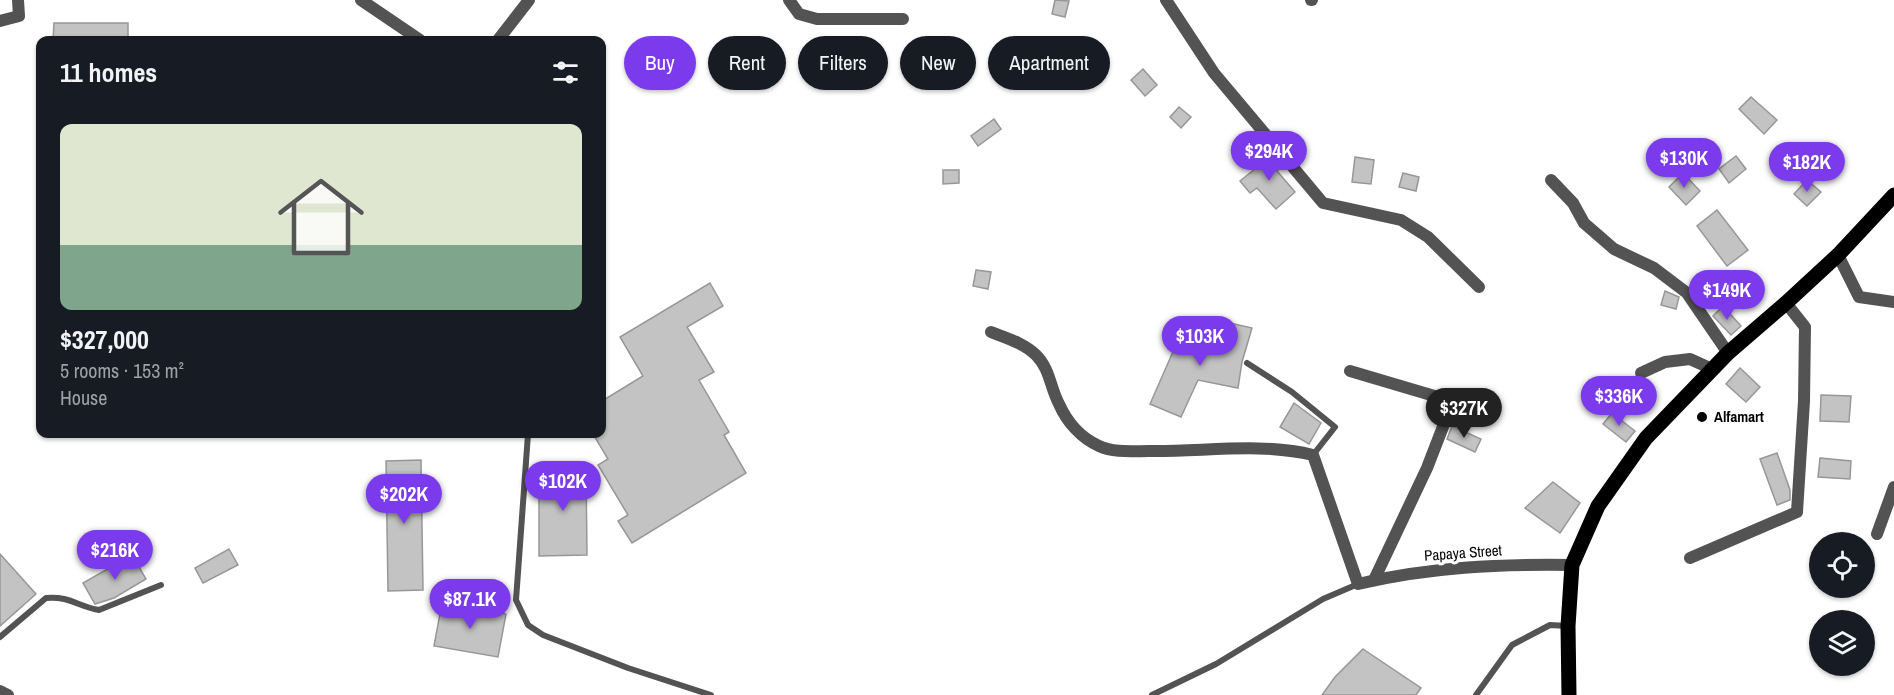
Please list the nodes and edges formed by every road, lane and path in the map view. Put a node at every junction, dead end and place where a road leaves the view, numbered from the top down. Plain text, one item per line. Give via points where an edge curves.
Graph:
1 (18, 0) edge
2 (361, 0) edge
3 (529, 0) edge
4 (789, 0) edge
5 (1180, 0) edge
6 (1168, 4) edge
7 (903, 19) dead end
8 (0, 21) edge
9 (414, 36) edge
10 (501, 36) edge
11 (1551, 180) dead end
12 (1894, 195) edge
13 (1838, 255) junction
14 (1479, 287) dead end
15 (1894, 302) edge
16 (1786, 303) junction
17 (991, 332) dead end
18 (1728, 352) junction
19 (1247, 363) dead end
20 (1712, 369) junction
21 (1350, 371) dead end
22 (1641, 373) dead end
23 (528, 438) edge
24 (1313, 455) junction
25 (1894, 487) edge
26 (1877, 534) dead end
27 (1690, 558) dead end
28 (1572, 565) junction
29 (1374, 580) junction
30 (1358, 584) junction
31 (161, 585) dead end
32 (1568, 626) junction
33 (0, 636) edge
34 (0, 691) edge
35 (8, 695) edge
36 (711, 695) edge
37 (1152, 695) edge
38 (1476, 695) edge
39 (1569, 695) edge

1 - 8 street via 19,16
2 - 9 street
3 - 10 street
4 - 7 street via 799,14 817,20
5 - 6 street
6 - 14 street via 1214,73 1323,202 1401,220 1428,237
11 - 18 street via 1573,203 1584,224 1614,249 1654,268 1687,293
12 - 13 main road
13 - 15 street via 1859,297
13 - 16 main road
16 - 18 main road
16 - 27 street via 1805,327 1797,512
17 - 24 street via 1035,355 1047,370 1072,426 1100,447 1113,451 1187,452 1277,448
18 - 20 main road
19 - 24 lane via 1292,392 1335,427
20 - 22 street via 1690,359 1665,362
20 - 28 main road via 1646,438 1598,506
21 - 29 street via 1448,400 1451,406 1427,468
23 - 36 lane via 516,600 528,625 543,636
24 - 30 street
25 - 26 street
28 - 29 street, Papaya Street via 1483,565
28 - 32 main road
29 - 30 street, Papaya Street
30 - 37 lane via 1323,599 1216,664
31 - 33 lane via 99,610 69,598 46,598
32 - 38 lane via 1550,625 1512,645
32 - 39 main road
34 - 35 street

